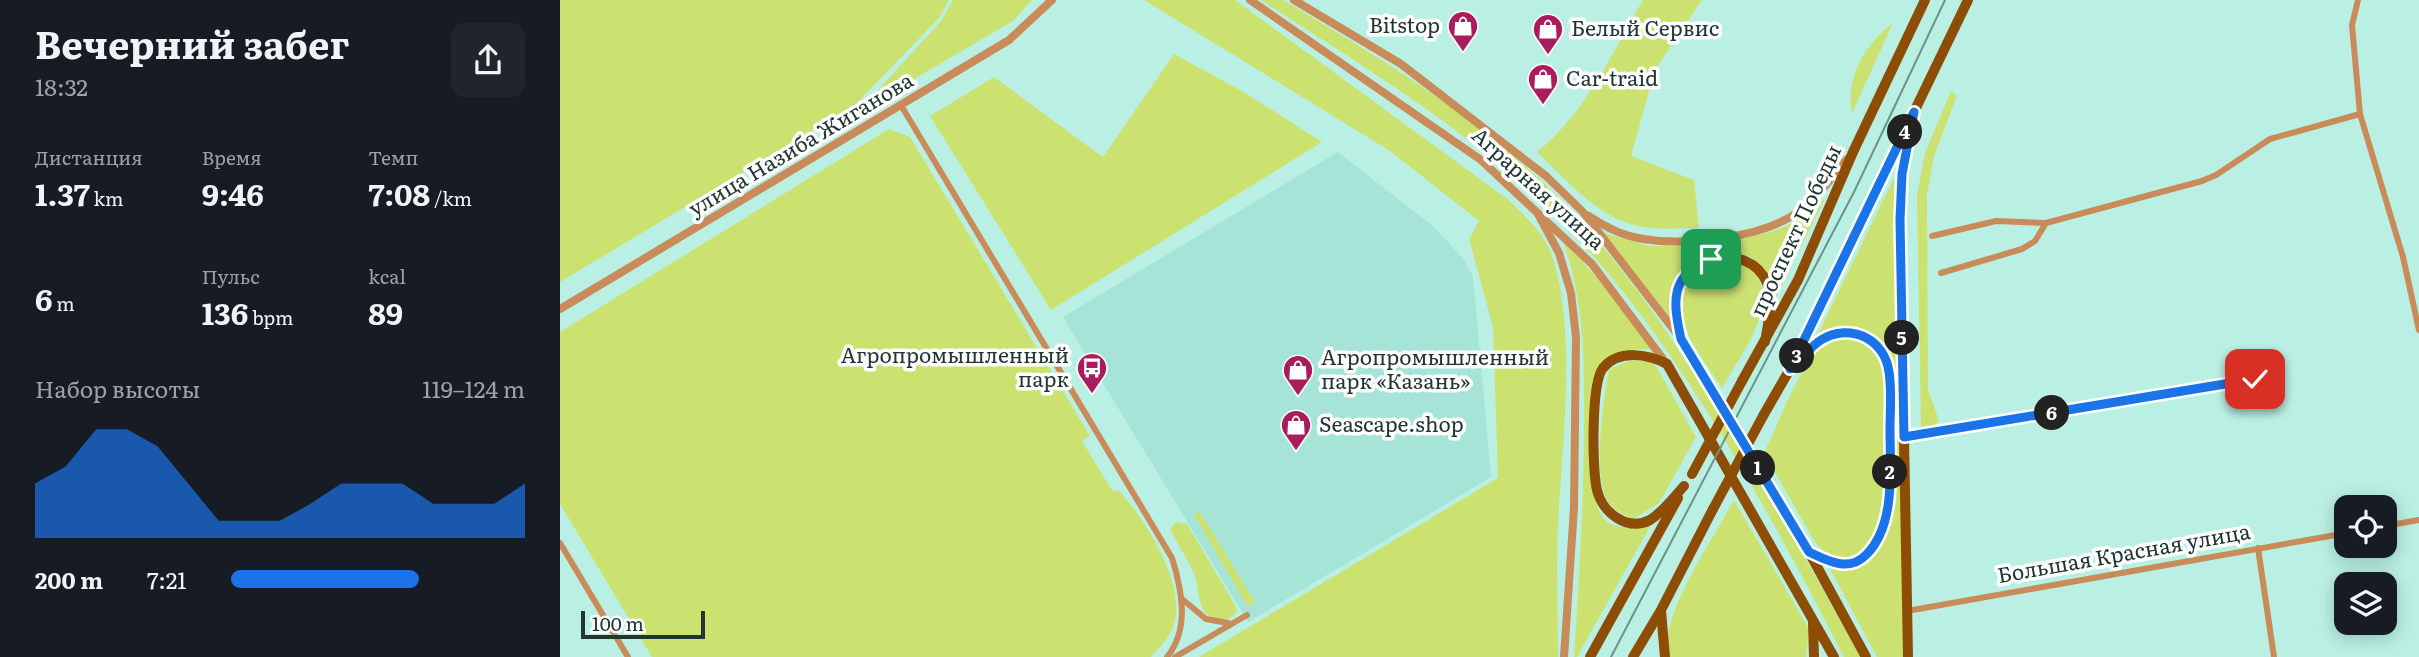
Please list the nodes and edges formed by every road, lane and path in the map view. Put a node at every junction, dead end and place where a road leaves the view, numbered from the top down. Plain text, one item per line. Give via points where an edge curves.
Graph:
1 (1052, 0) edge
2 (1250, 0) edge
3 (1294, 0) edge
4 (1925, 0) edge
5 (1968, 0) edge
6 (2358, 0) edge
7 (902, 107) junction
8 (1914, 112) junction
9 (2360, 114) junction
10 (1853, 152) junction
11 (1532, 205) junction
12 (1583, 212) junction
13 (2046, 223) junction
14 (1932, 236) dead end
15 (1941, 273) dead end
16 (560, 309) edge
17 (2419, 330) edge
18 (1681, 339) junction
19 (1765, 342) junction
20 (1667, 364) junction
21 (1790, 369) junction
22 (2255, 379) dead end
23 (1904, 437) junction
24 (1684, 486) junction
25 (2419, 520) edge
26 (2397, 524) edge
27 (2334, 535) edge
28 (560, 543) edge
29 (2258, 548) junction
30 (1809, 552) junction
31 (1182, 599) junction
32 (1661, 610) junction
33 (1907, 611) junction
34 (1247, 615) dead end
35 (1814, 619) junction
36 (1232, 623) junction
37 (628, 657) edge
38 (1167, 657) edge
39 (1175, 657) edge
40 (1564, 657) edge
41 (1590, 657) edge
42 (1633, 657) edge
43 (1665, 657) edge
44 (1814, 657) edge
45 (1834, 657) edge
46 (1866, 657) edge
47 (1908, 657) edge
48 (2274, 657) edge

1 - 7 street, улица Назиба Жиганова via 1009,40
2 - 11 street, Аграрная улица via 1448,135
3 - 12 street, Аграрная улица via 1411,72 1507,144
4 - 10 main road, проспект Победы
5 - 8 main road
6 - 9 street via 2352,25
7 - 16 street, улица Назиба Жиганова
7 - 31 street via 1153,524 1172,558
8 - 21 main road
8 - 23 main road via 1902,174 1900,220
9 - 13 street via 2270,139 2202,181
9 - 17 street via 2403,257
10 - 12 street via 1796,214 1746,233 1674,241 1644,239 1618,232
10 - 19 main road, проспект Победы via 1798,280
11 - 20 street, Аграрная улица via 1592,264
11 - 40 street via 1559,253 1571,293 1576,337 1574,508
12 - 18 street, Аграрная улица
13 - 14 street via 1996,221
13 - 15 street via 2035,241 2022,249
18 - 19 main road via 1673,304 1682,280 1704,262 1720,257 1754,265 1768,284
18 - 30 main road, Аграрная улица
19 - 24 main road, проспект Победы, bridge
20 - 24 main road via 1632,355 1612,361 1601,373 1596,396 1597,490 1612,515 1633,524 1650,520
20 - 35 main road, Аграрная улица
21 - 30 main road via 1819,341 1854,332 1882,350 1889,370 1890,484 1883,525 1867,554 1845,565
21 - 32 main road, bridge
22 - 23 street
23 - 33 main road
24 - 41 main road, проспект Победы
25 - 26 street
27 - 29 street, Большая Красная улица
28 - 37 street
29 - 33 street, Большая Красная улица
29 - 48 street
30 - 46 main road, Аграрная улица
31 - 36 street via 1206,619
31 - 38 street via 1174,648
32 - 42 main road
32 - 43 main road
33 - 47 main road
34 - 36 street
35 - 44 main road
35 - 45 main road, Аграрная улица
36 - 39 street

